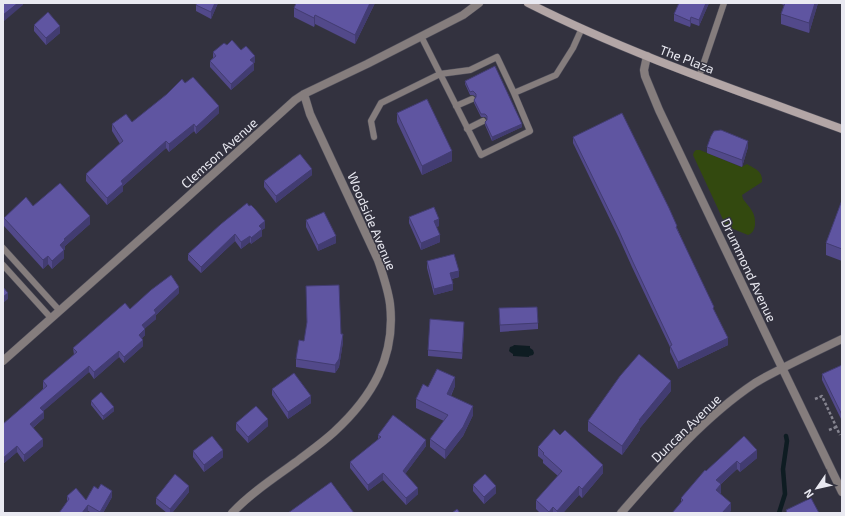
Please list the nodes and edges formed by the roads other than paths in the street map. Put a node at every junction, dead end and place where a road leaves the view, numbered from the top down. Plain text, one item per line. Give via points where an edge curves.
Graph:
1 (479, 3) edge
2 (528, 3) edge
3 (724, 3) edge
4 (582, 28) junction
5 (421, 36) junction
6 (647, 56) junction
7 (440, 74) junction
8 (699, 77) junction
9 (508, 79) junction
10 (502, 83) edge
11 (514, 93) junction
12 (304, 94) junction
13 (472, 98) dead end
14 (456, 106) junction
15 (483, 121) dead end
16 (467, 128) junction
17 (842, 129) edge
18 (374, 137) dead end
19 (3, 248) edge
20 (3, 265) edge
21 (59, 310) junction
22 (51, 318) junction
23 (842, 339) edge
24 (3, 361) edge
25 (782, 368) junction
26 (842, 492) edge
27 (232, 513) edge
28 (621, 513) edge

1 - 5 street, Clemson Avenue via 464,14
2 - 4 main road, The Plaza
3 - 8 lane
4 - 6 main road, The Plaza
4 - 11 lane via 556,75
5 - 7 lane
5 - 12 street, Clemson Avenue
6 - 8 main road, The Plaza
6 - 25 street, Drummond Avenue via 645,76 659,110
7 - 9 lane via 470,70 497,57
7 - 14 lane
7 - 18 lane via 381,103 371,121
8 - 17 main road, The Plaza
9 - 10 lane
9 - 11 lane
11 - 16 lane via 516,105 530,131 481,155
12 - 21 street, Clemson Avenue
12 - 27 street, Woodside Avenue via 310,114 384,277 390,304 390,340 380,374 368,395 352,414 334,433
13 - 14 lane
14 - 16 lane
15 - 16 lane
19 - 21 lane
20 - 22 lane
21 - 22 street, Clemson Avenue
22 - 24 street, Clemson Avenue
23 - 25 street, Duncan Avenue
25 - 26 street, Drummond Avenue
25 - 28 street, Duncan Avenue via 755,383 721,408 655,474

